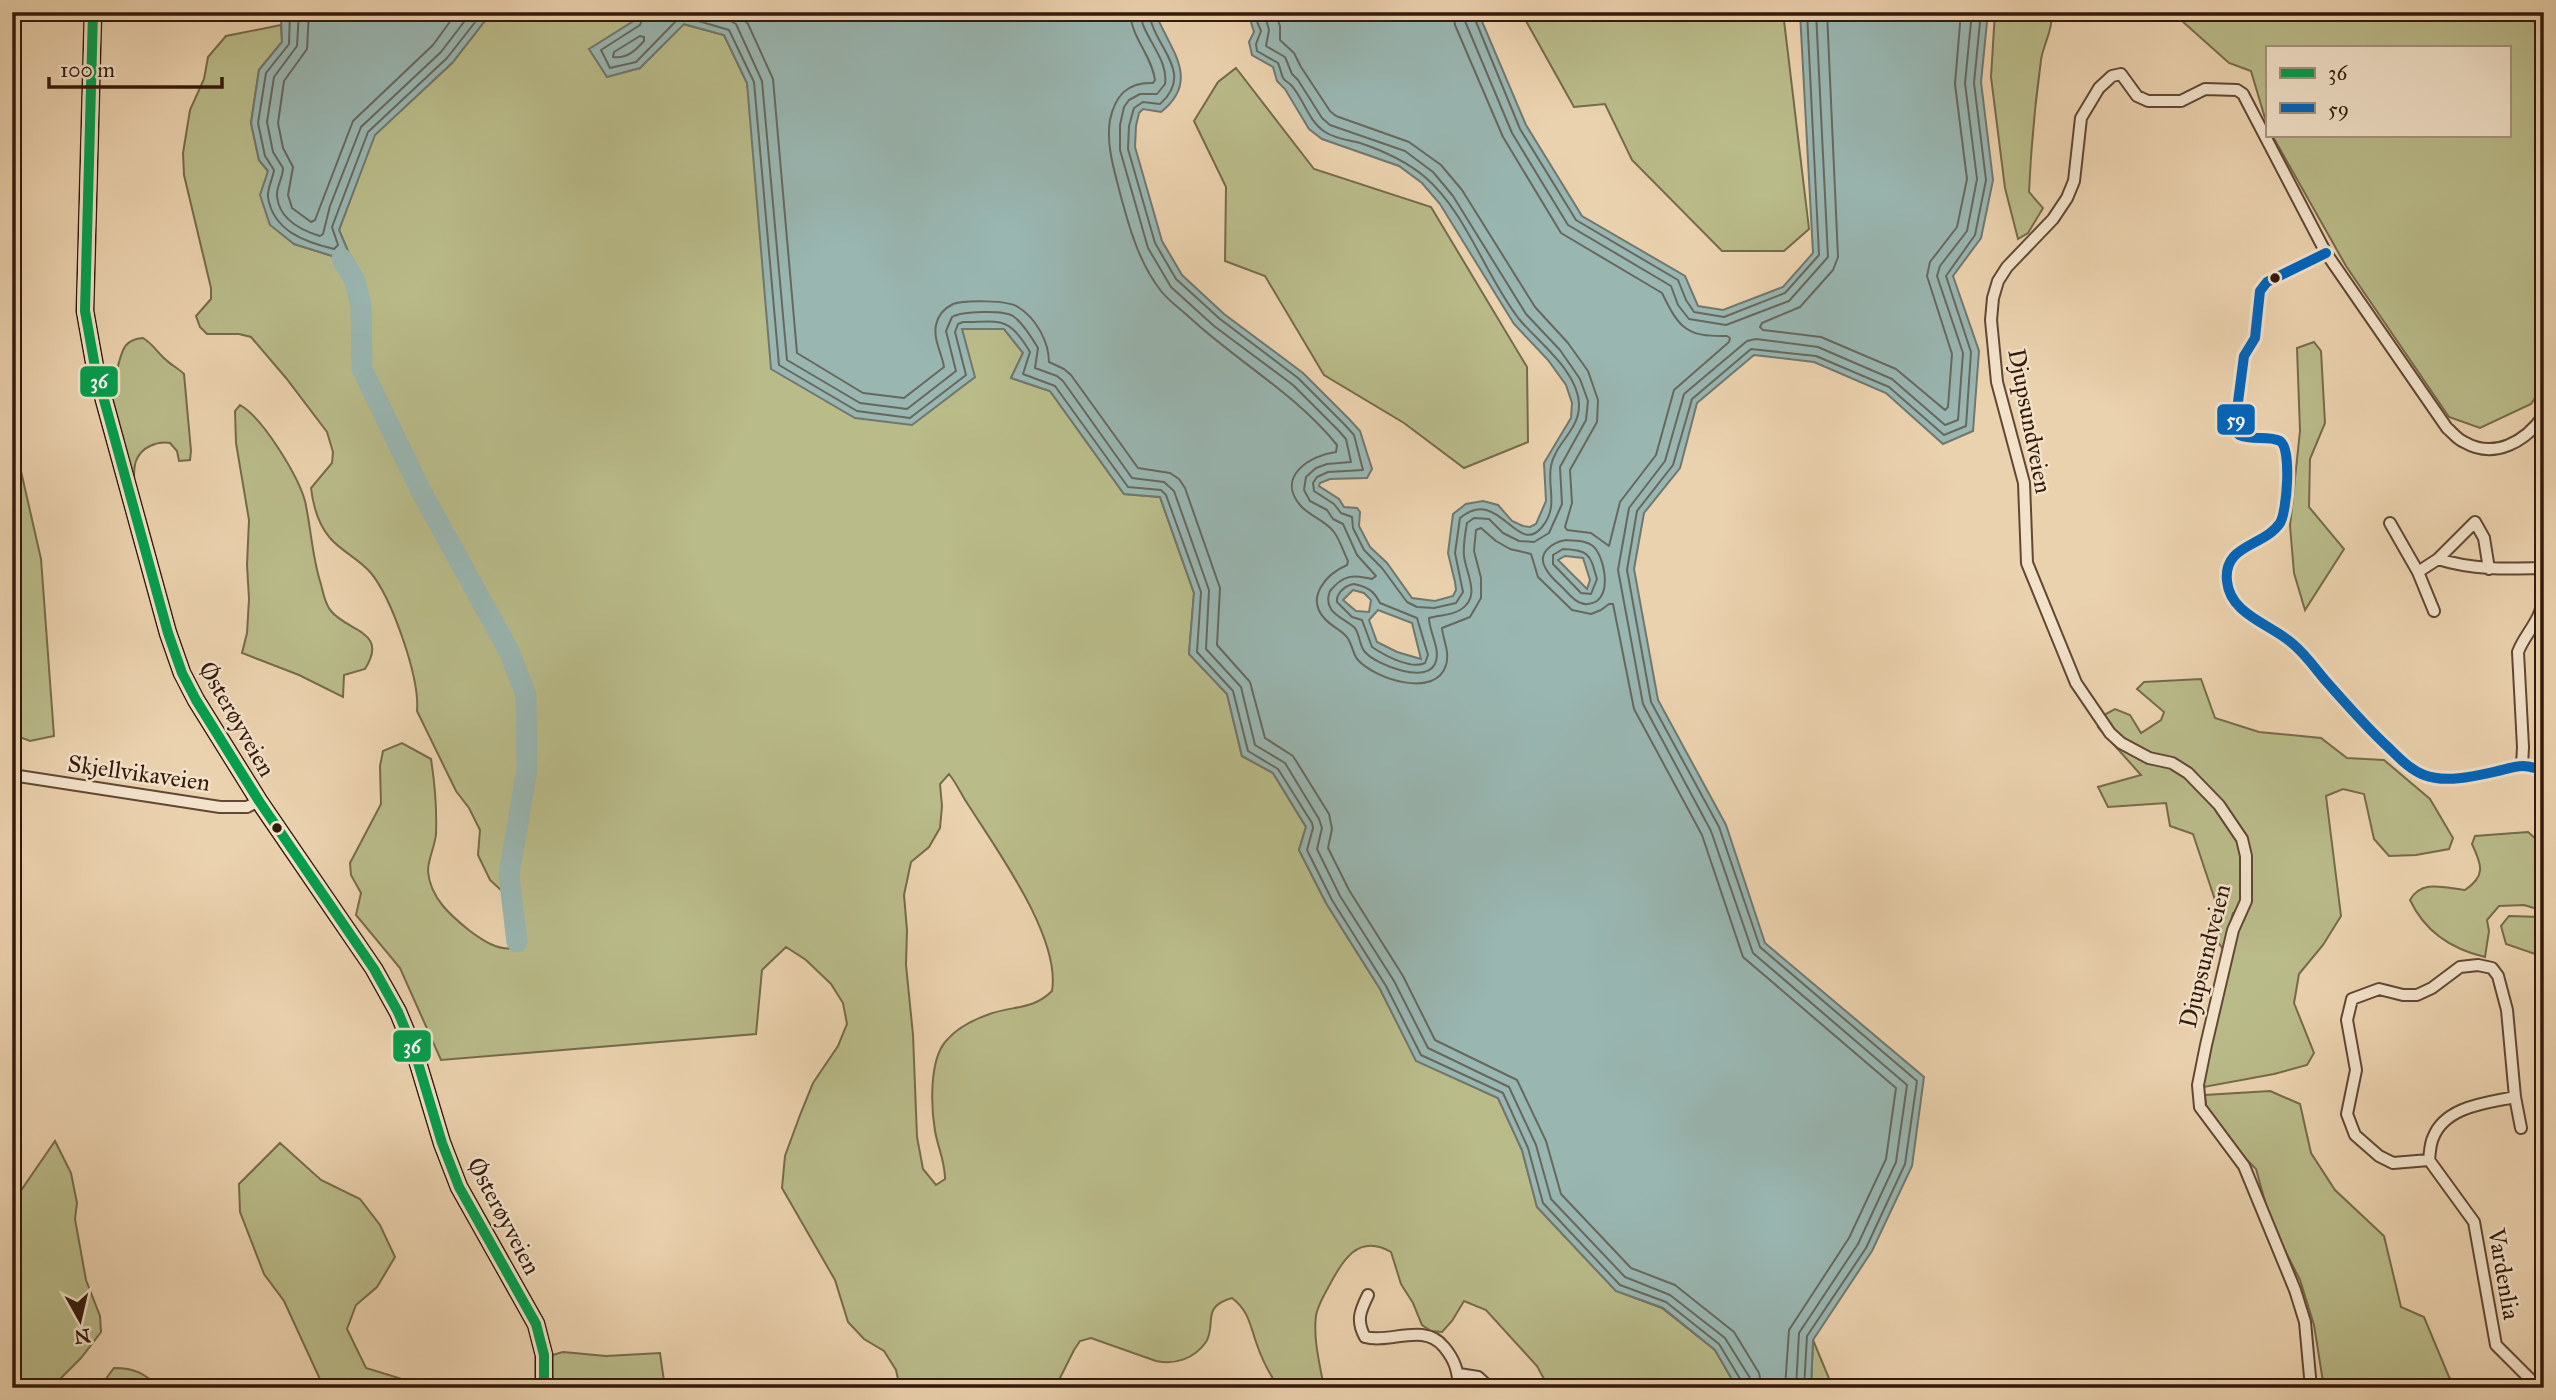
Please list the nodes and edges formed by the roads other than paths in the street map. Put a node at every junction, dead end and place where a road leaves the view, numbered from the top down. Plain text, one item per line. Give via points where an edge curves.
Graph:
1 (93, 12) edge
2 (2326, 253) junction
3 (2544, 415) edge
4 (2390, 523) dead end
5 (2438, 559) junction
6 (2543, 568) edge
7 (2489, 569) junction
8 (2418, 572) junction
9 (2434, 611) dead end
10 (2522, 766) junction
11 (2544, 770) edge
12 (12, 775) edge
13 (259, 801) junction
14 (2515, 1097) junction
15 (2521, 1128) dead end
16 (2429, 1160) junction
17 (1368, 1296) dead end
18 (1458, 1374) junction
19 (2544, 1384) edge
20 (544, 1388) edge
21 (1459, 1388) edge
22 (1490, 1388) edge
23 (2311, 1388) edge

1 - 13 main road, Østerøyveien via 83,287 89,341 175,653 196,700
2 - 3 street via 2446,428 2464,443 2480,448 2510,446 2534,429
2 - 10 street via 2267,282 2260,291 2255,338 2244,356 2235,425 2239,435 2248,439 2283,444 2287,453 2286,501 2282,520 2274,530 2233,557 2227,569 2229,593 2239,607 2293,644 2378,738 2423,775 2473,776
2 - 23 street, Djupsundveien via 2243,94 2205,89 2181,101 2148,102 2137,96 2121,74 2099,88 2081,118 2074,181 2053,219 1998,281 1991,320 1997,382 2024,483 2027,563 2076,683 2110,733 2149,758 2172,763 2188,773 2219,805 2242,839 2246,901 2233,930 2206,1045 2198,1085 2200,1107 2244,1166 2295,1290 2305,1322
4 - 8 street
5 - 7 street
5 - 7 street via 2475,522 2484,538
5 - 8 street
6 - 7 street
6 - 10 street via 2540,613 2518,652
8 - 9 street
10 - 11 street
12 - 13 street, Skjellvikaveien via 220,807 247,807
13 - 20 main road, Østerøyveien via 374,969 398,1012 459,1187 536,1324 544,1355
14 - 15 street
14 - 16 street via 2449,1116 2433,1138
14 - 16 street via 2507,1010 2492,968 2460,967 2417,995 2379,989 2351,999 2347,1020 2356,1070 2347,1114 2355,1135 2393,1163
16 - 19 street, Vardenlia via 2474,1222 2496,1345 2532,1381
17 - 18 street via 1359,1316 1364,1337 1432,1337 1453,1358
18 - 21 street
18 - 22 street via 1478,1377

